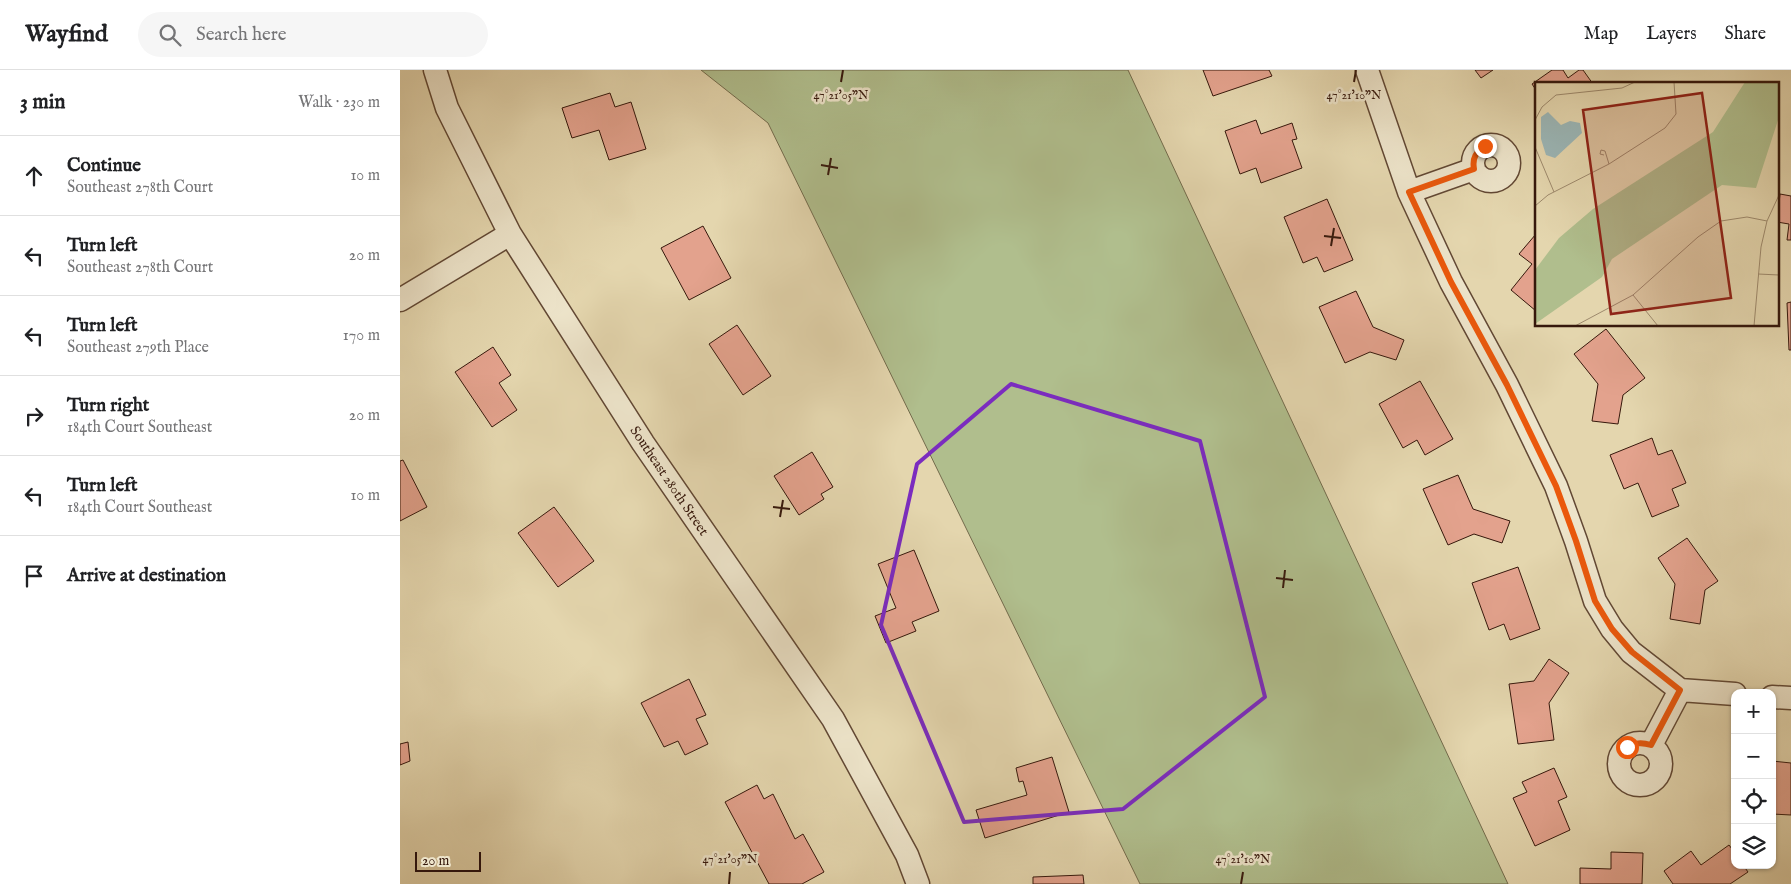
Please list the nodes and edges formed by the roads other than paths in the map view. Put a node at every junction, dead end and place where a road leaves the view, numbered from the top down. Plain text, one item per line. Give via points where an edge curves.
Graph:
1 (435, 70) edge
2 (1367, 70) edge
3 (1474, 169) dead end
4 (1409, 192) junction
5 (510, 234) junction
6 (400, 300) edge
7 (1680, 690) junction
8 (1731, 694) edge
9 (1776, 697) edge
10 (1791, 698) edge
11 (1651, 745) dead end
12 (918, 884) edge

1 - 5 street, Southeast 280th Street via 447,108
2 - 4 street
3 - 4 street
4 - 7 street via 1451,282 1507,385 1556,486 1595,601 1612,629 1632,652
5 - 6 street
5 - 12 street, Southeast 280th Street via 643,443 833,719 907,855
7 - 8 street
7 - 11 street
9 - 10 street

